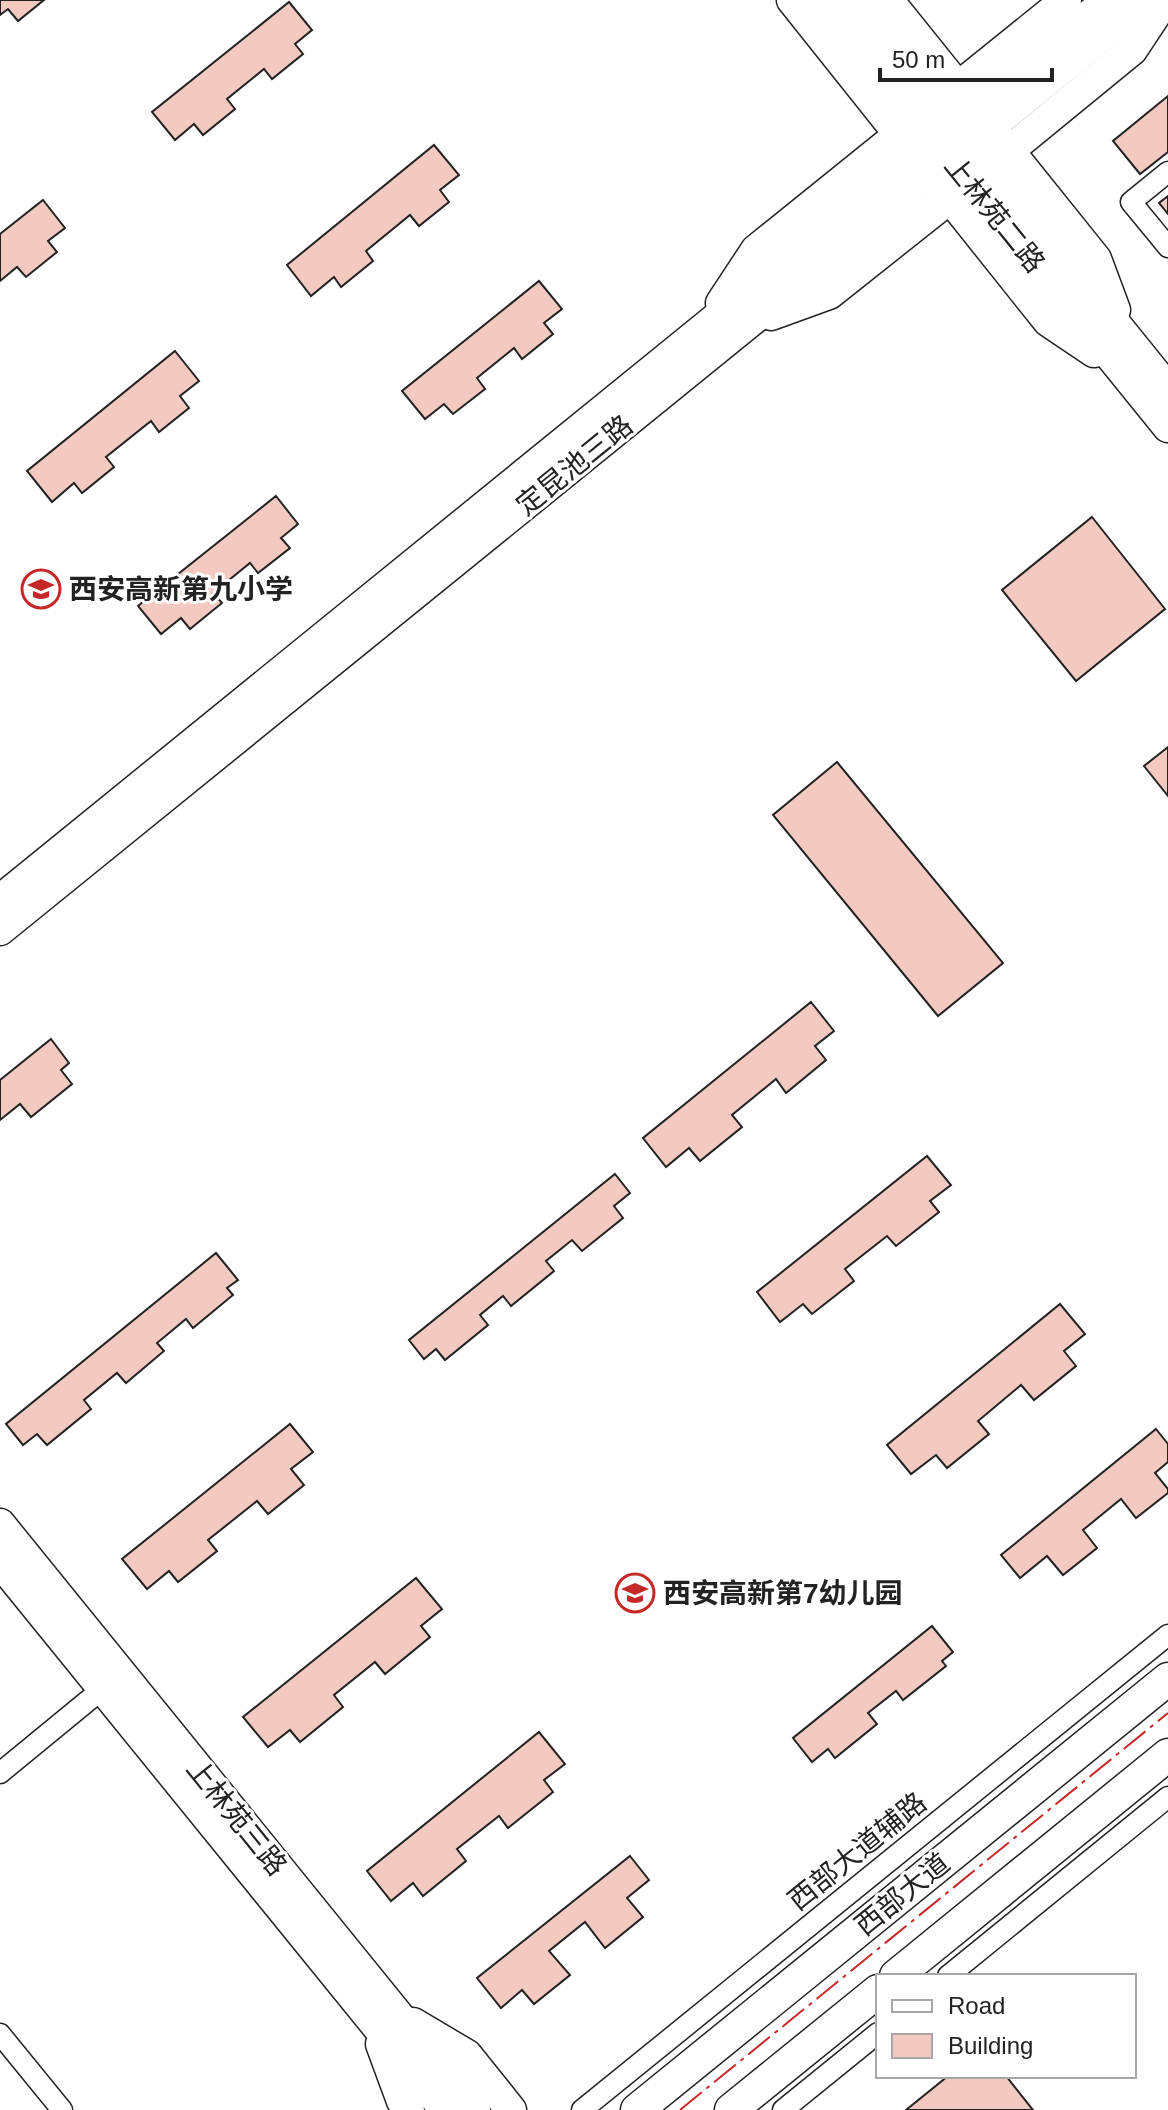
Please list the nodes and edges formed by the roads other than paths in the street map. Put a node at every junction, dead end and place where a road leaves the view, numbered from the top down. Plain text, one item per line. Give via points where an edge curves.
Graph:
1 (792, 0) edge
2 (822, 0) edge
3 (854, 0) edge
4 (888, 0) edge
5 (1066, 0) edge
6 (1108, 0) edge
7 (1147, 0) edge
8 (1165, 0) edge
9 (953, 143) junction
10 (1168, 172) edge
11 (1168, 247) edge
12 (1168, 389) edge
13 (1168, 427) edge
14 (0, 900) edge
15 (0, 930) edge
16 (0, 1524) edge
17 (0, 1562) edge
18 (1168, 1635) edge
19 (1168, 1679) edge
20 (112, 1681) junction
21 (1168, 1755) edge
22 (0, 1773) edge
23 (1168, 1797) edge
24 (898, 1974) edge
25 (950, 1974) edge
26 (876, 1993) edge
27 (384, 2016) junction
28 (0, 2034) edge
29 (876, 2035) edge
30 (62, 2110) edge
31 (409, 2110) edge
32 (445, 2110) edge
33 (475, 2110) edge
34 (511, 2110) edge
35 (582, 2110) edge
36 (637, 2110) edge
37 (731, 2110) edge
38 (783, 2110) edge

1 - 9 street
2 - 9 street, 上林苑二路
3 - 9 street, 上林苑二路
4 - 9 street
5 - 9 street
6 - 9 street, 定昆池三路
7 - 9 street, 定昆池三路
8 - 9 street via 1132,50
9 - 12 street, 上林苑二路
9 - 13 street, 上林苑二路
9 - 14 street, 定昆池三路 via 703,330
9 - 15 street, 定昆池三路 via 747,324
10 - 11 street via 1131,202
16 - 20 street, 上林苑三路
17 - 20 street, 上林苑三路
18 - 35 street, 西部大道辅路
19 - 36 main road, 西部大道
20 - 22 street
20 - 27 street, 上林苑三路
21 - 24 main road
23 - 25 street
26 - 37 main road
27 - 31 street via 402,2101
27 - 32 street, 上林苑三路
27 - 33 street, 上林苑三路
27 - 34 street via 467,2055
28 - 30 street
29 - 38 street

